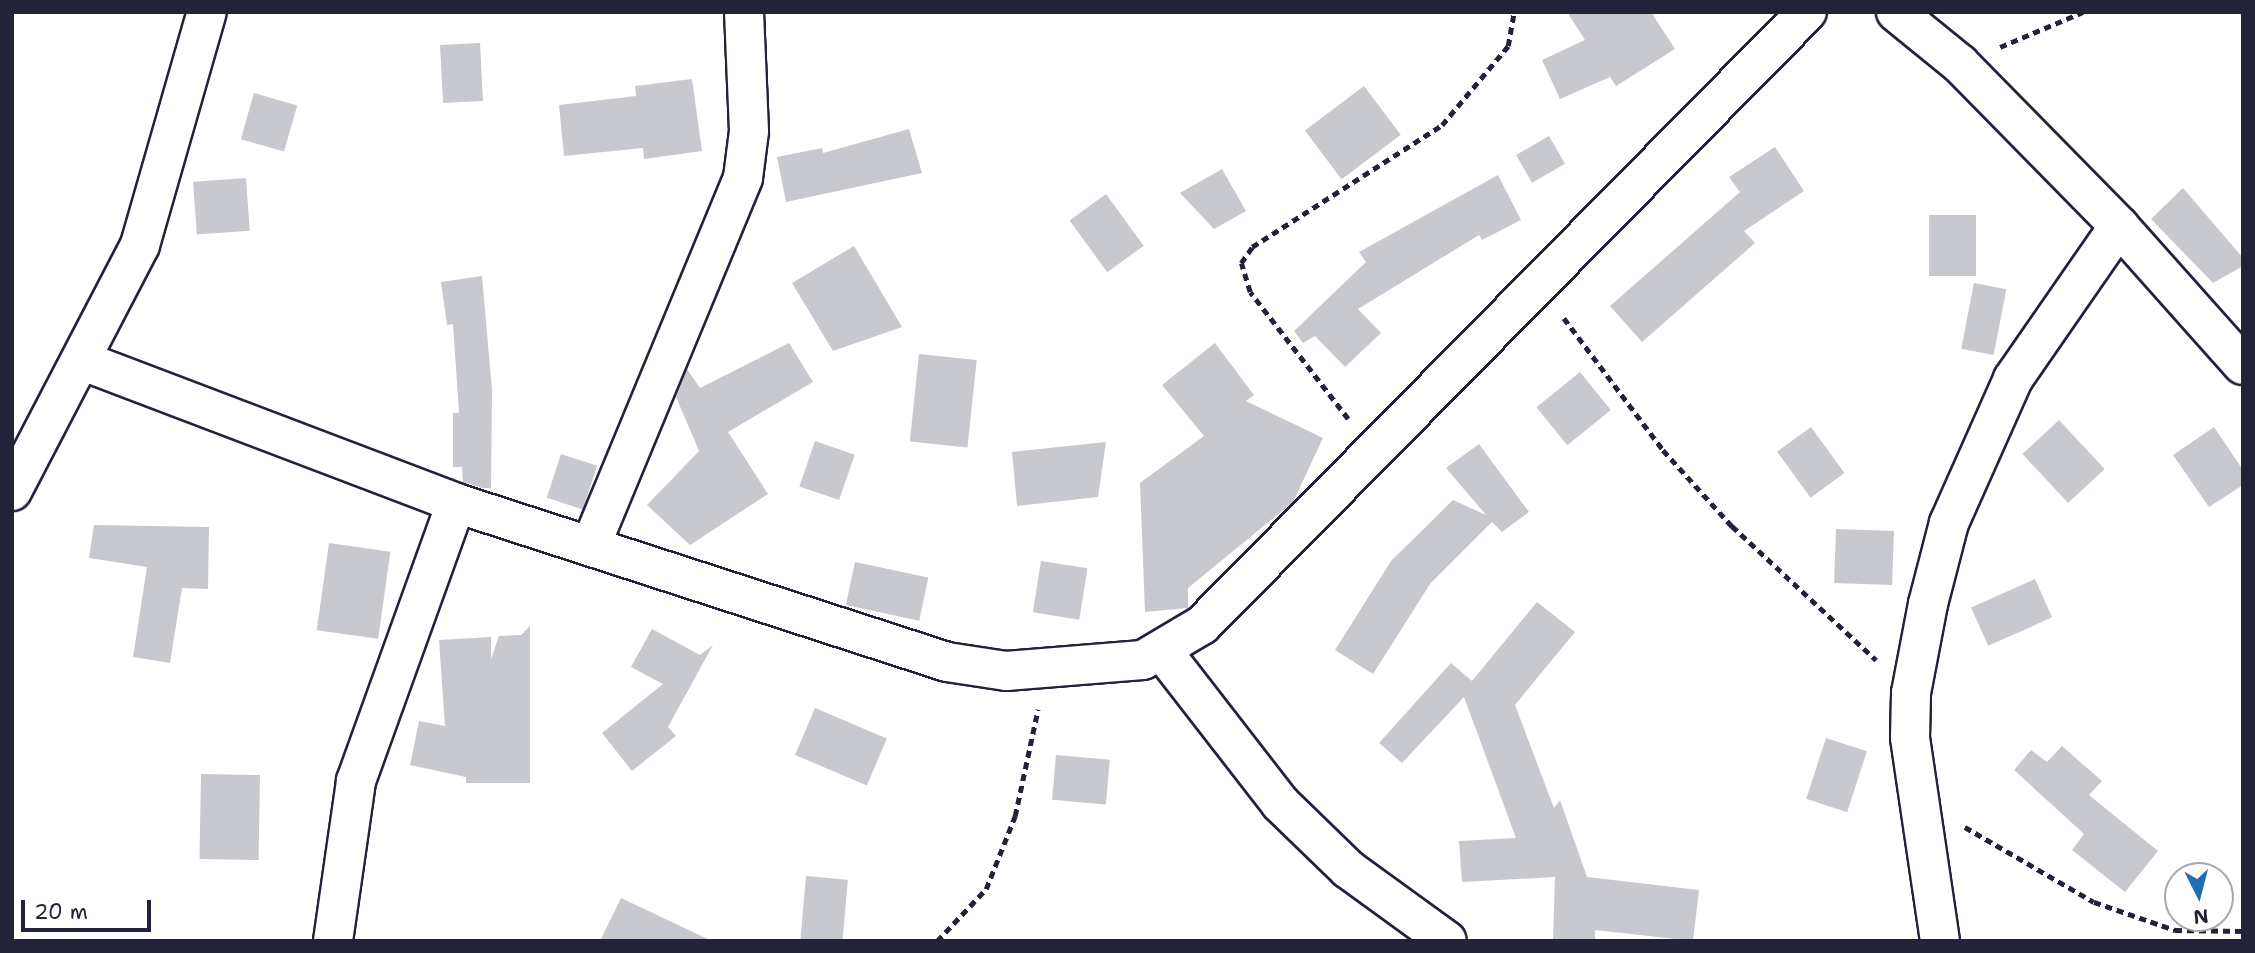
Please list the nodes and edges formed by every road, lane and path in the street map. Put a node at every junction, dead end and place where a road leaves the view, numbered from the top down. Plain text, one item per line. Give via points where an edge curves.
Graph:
1 (207, 12) edge
2 (744, 12) edge
3 (1514, 12) edge
4 (1807, 12) edge
5 (1896, 12) edge
6 (2083, 12) edge
7 (1960, 64) junction
8 (2119, 226) junction
9 (1540, 287) junction
10 (83, 361) junction
11 (2243, 366) edge
12 (1374, 453) junction
13 (12, 491) edge
14 (456, 503) junction
15 (592, 545) junction
16 (1163, 652) junction
17 (1046, 670) junction
18 (1911, 693) junction
19 (1919, 801) junction
20 (2243, 931) edge
21 (332, 941) edge
22 (937, 941) edge
23 (1447, 941) edge
24 (1940, 941) edge

1 - 10 street via 140,244
2 - 15 street via 749,131 743,177
3 - 12 path via 1508,46 1442,125 1252,247 1241,263 1250,292
4 - 9 street
5 - 7 street
6 - 7 path
7 - 8 street
8 - 11 street
8 - 18 street via 2013,379 1976,456 1949,523
9 - 12 street
9 - 18 path via 1663,450 1732,526
10 - 13 street
10 - 14 street
12 - 16 street via 1202,625
14 - 15 street
14 - 21 street via 356,781
15 - 17 street via 947,662
16 - 17 street via 1118,665
16 - 23 street via 1280,803 1359,878
17 - 22 path via 1016,816 986,889
18 - 19 street
19 - 20 path via 2094,902 2175,930
19 - 24 street

